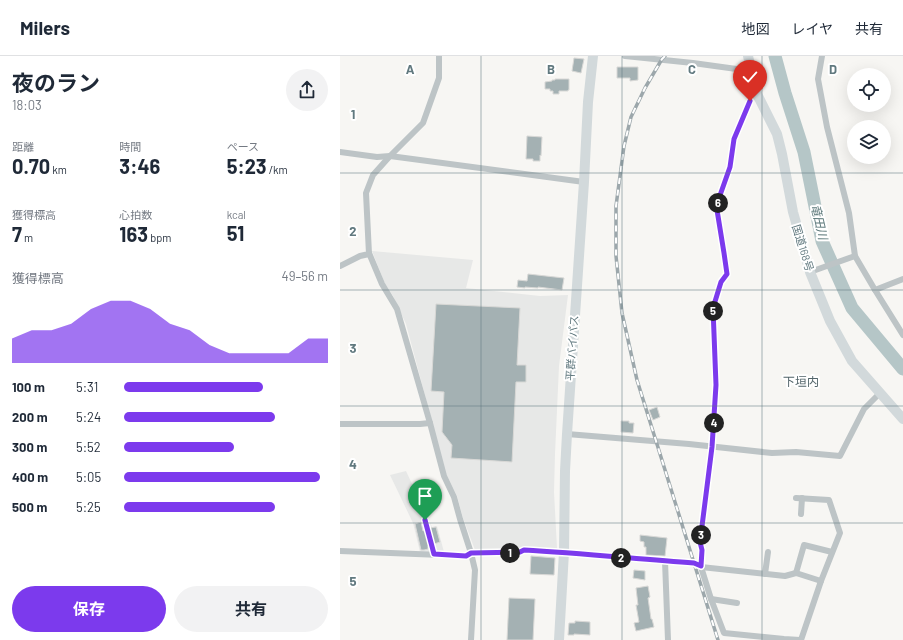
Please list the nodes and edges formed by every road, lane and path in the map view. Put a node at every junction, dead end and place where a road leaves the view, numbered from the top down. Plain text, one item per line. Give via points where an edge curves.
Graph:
1 (439, 56) edge
2 (593, 56) edge
3 (625, 56) edge
4 (748, 56) edge
5 (822, 56) edge
6 (751, 71) junction
7 (756, 92) junction
8 (340, 152) edge
9 (390, 156) junction
10 (584, 182) junction
11 (369, 253) junction
12 (855, 256) junction
13 (340, 266) edge
14 (810, 272) junction
15 (903, 279) edge
16 (875, 290) junction
17 (903, 335) edge
18 (880, 393) junction
19 (903, 419) edge
20 (430, 423) junction
21 (340, 424) edge
22 (567, 434) junction
23 (712, 447) junction
24 (415, 496) dead end
25 (801, 514) dead end
26 (340, 551) edge
27 (564, 552) junction
28 (768, 552) dead end
29 (832, 552) junction
30 (471, 553) junction
31 (434, 554) junction
32 (666, 561) junction
33 (701, 566) junction
34 (796, 573) junction
35 (765, 574) junction
36 (821, 581) junction
37 (710, 599) junction
38 (737, 603) dead end
39 (744, 638) edge
40 (471, 640) edge
41 (559, 640) edge
42 (668, 640) edge
43 (800, 640) edge

1 - 9 street via 439,78 423,123
2 - 10 highway, 平群バイパス
3 - 6 street
4 - 6 highway, 国道168号
5 - 12 street via 818,79 827,127 849,213
6 - 7 highway, 国道168号
7 - 14 highway, 国道168号 via 777,134 793,212
7 - 23 street via 734,139 730,167 718,201 717,210 727,274 721,282 713,308 716,385
8 - 9 street via 377,157
9 - 10 street
9 - 11 street via 373,175 366,193
10 - 22 highway, 平群バイパス
11 - 13 street
11 - 20 street via 382,284 397,309
12 - 14 street
12 - 16 street
14 - 18 highway, 国道168号 via 830,321 852,361
15 - 16 street
16 - 17 street
18 - 19 highway, 国道168号
18 - 23 street via 864,409 840,456
20 - 21 street
20 - 30 street via 444,476 454,497
22 - 23 street
22 - 27 highway, 平群バイパス
23 - 33 street via 700,542
24 - 31 lane via 425,520
25 - 29 street via 799,498 829,500 840,532
26 - 31 street
27 - 30 street via 524,550
27 - 32 street
27 - 41 highway, 平群バイパス
28 - 35 street
29 - 34 street via 804,545
29 - 36 street
30 - 31 street via 466,556
30 - 40 street via 475,570
32 - 33 street
32 - 42 street
33 - 35 street
33 - 37 street
34 - 35 street via 785,576
34 - 36 street
36 - 43 street
37 - 38 street
37 - 39 street via 724,633
39 - 43 street

